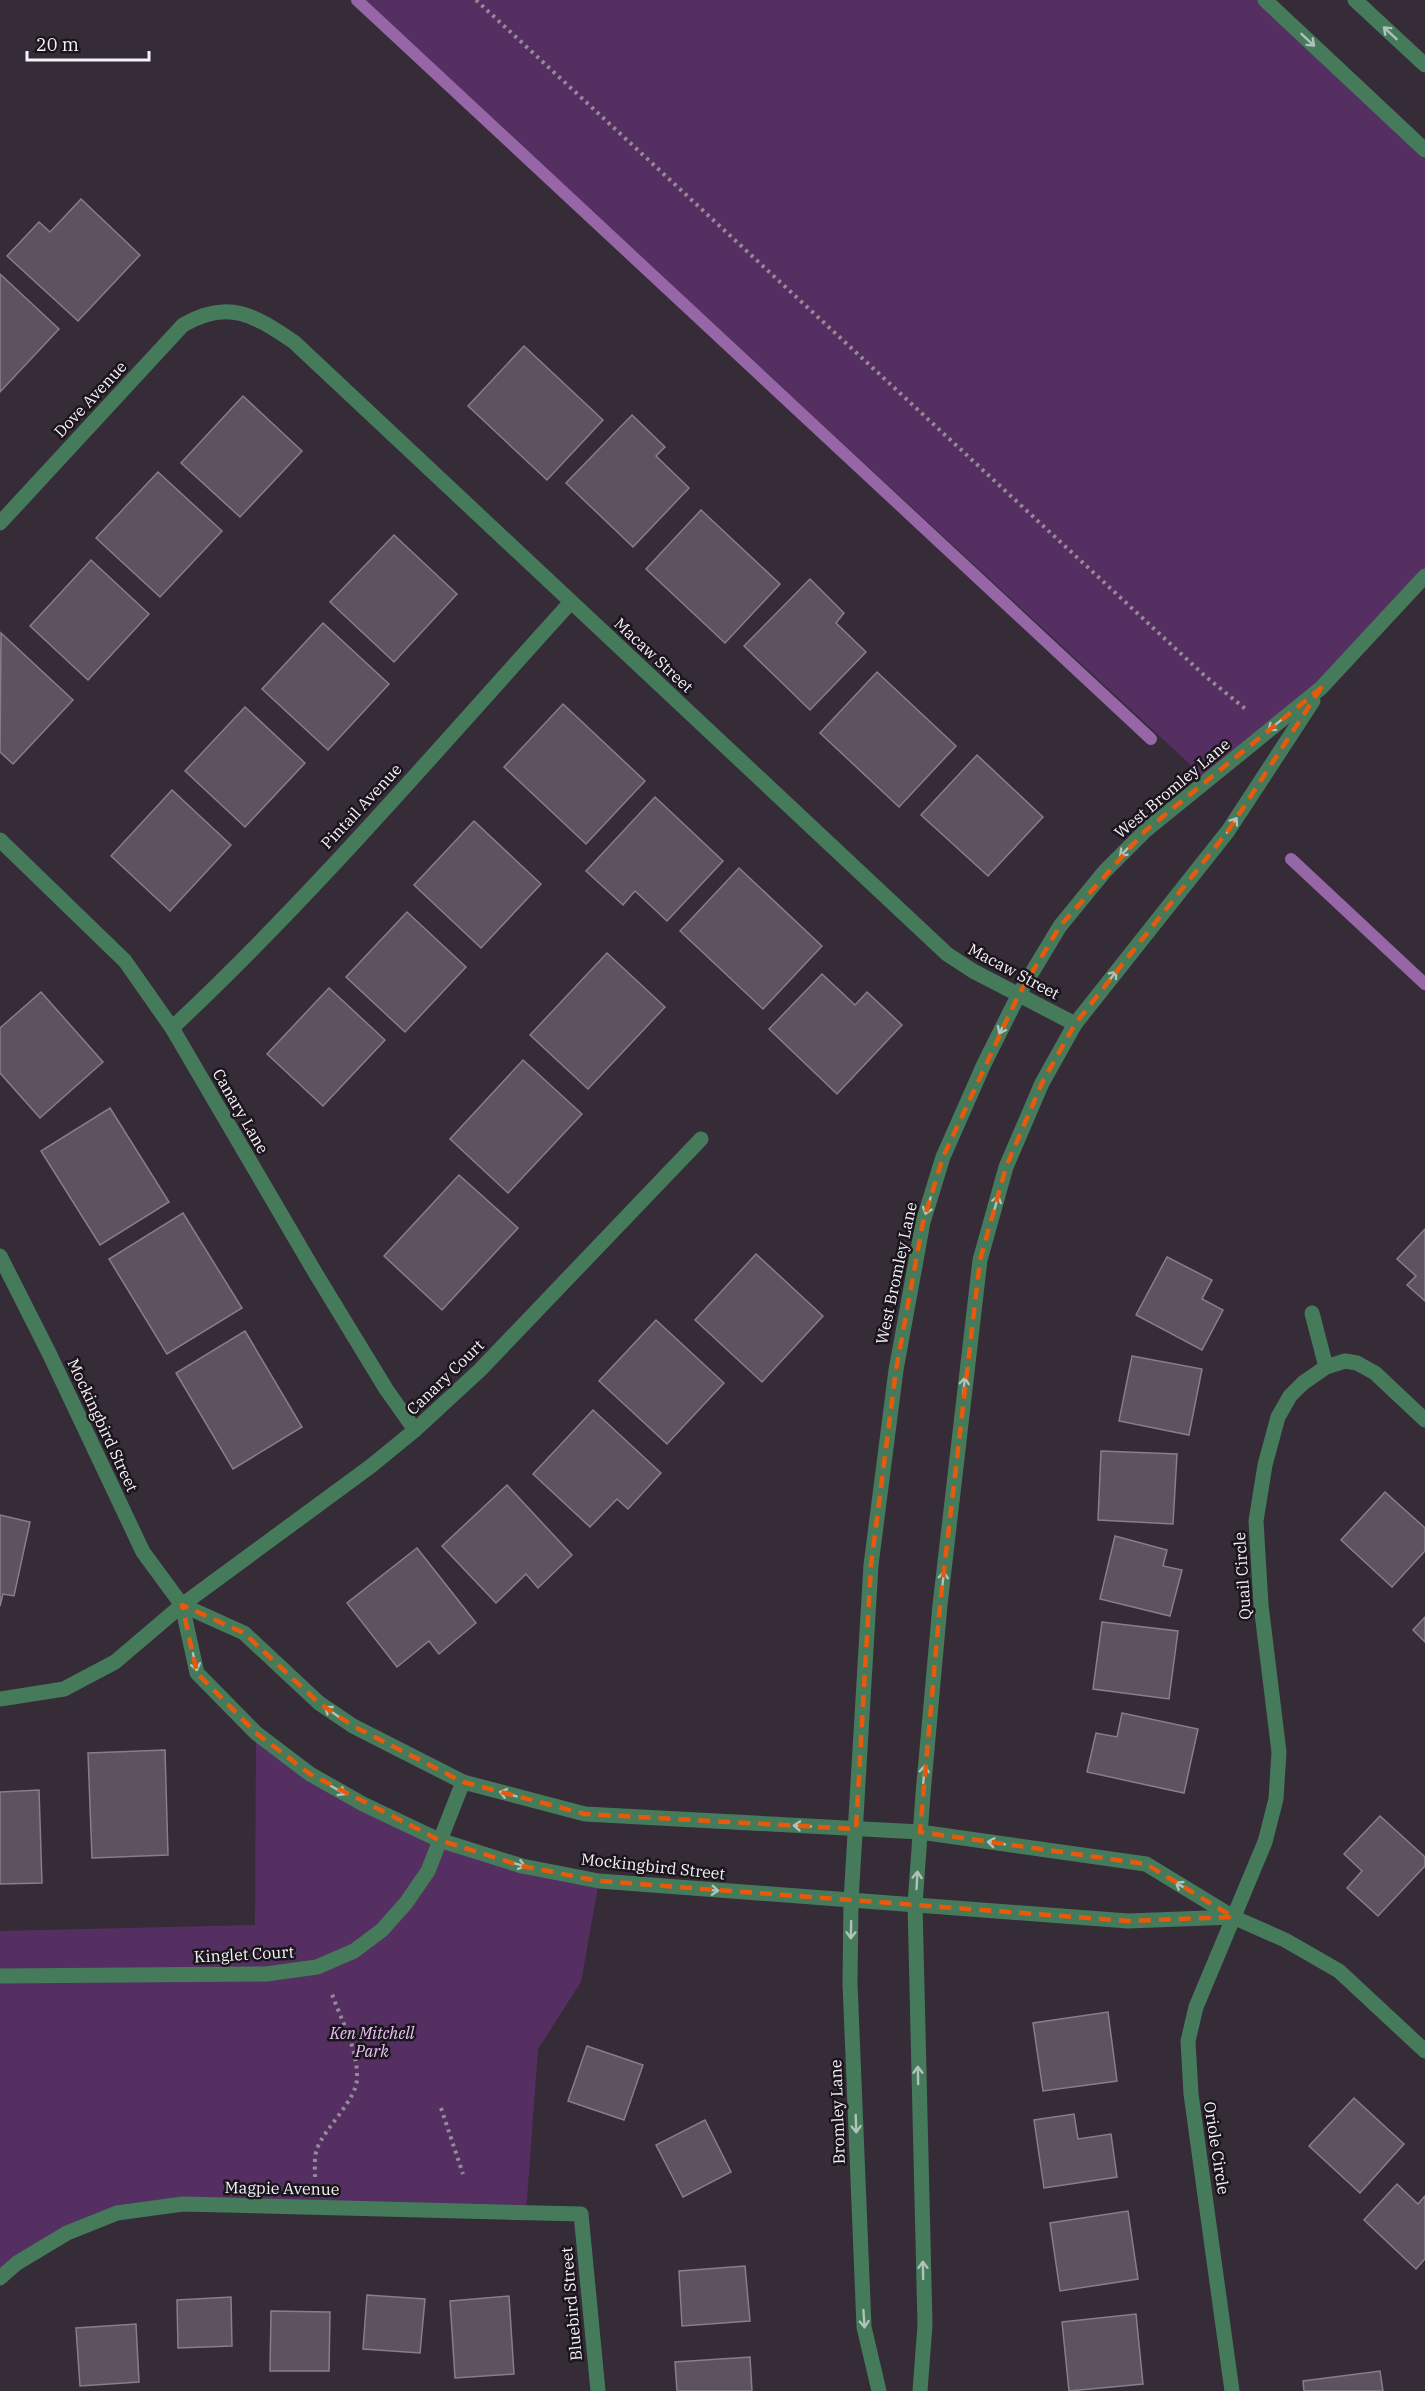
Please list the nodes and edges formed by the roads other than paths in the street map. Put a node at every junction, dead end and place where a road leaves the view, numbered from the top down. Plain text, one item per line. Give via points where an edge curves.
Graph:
1 (1265, 0) edge
2 (1355, 0) edge
3 (1425, 65) edge
4 (1425, 150) edge
5 (214, 311) joint
6 (0, 523) edge
7 (1425, 576) edge
8 (572, 602) junction
9 (1321, 688) junction
10 (0, 840) edge
11 (1018, 994) junction
12 (1075, 1024) junction
13 (172, 1028) junction
14 (701, 1138) dead end
15 (0, 1256) edge
16 (1312, 1313) dead end
17 (1326, 1367) junction
18 (1425, 1420) edge
19 (415, 1430) junction
20 (182, 1605) junction
21 (0, 1698) edge
22 (463, 1782) junction
23 (856, 1829) junction
24 (920, 1832) junction
25 (439, 1840) junction
26 (851, 1901) junction
27 (915, 1904) junction
28 (1233, 1917) junction
29 (0, 1976) edge
30 (1425, 2051) edge
31 (581, 2214) joint
32 (0, 2278) edge
33 (598, 2391) edge
34 (879, 2391) edge
35 (920, 2391) edge
36 (1232, 2391) edge

1 -> 4 street
3 -> 2 street
5 - 6 street, Dove Avenue via 183,325
5 - 8 street, Macaw Street via 256,318 294,342
7 - 9 street, West Bromley Lane
8 - 11 street, Macaw Street via 947,954
8 - 13 street, Pintail Avenue via 340,856
9 -> 11 street, West Bromley Lane via 1145,831 1113,863 1060,926
12 -> 9 street, West Bromley Lane via 1228,831
10 - 13 street, Canary Lane via 126,961
11 - 12 street, Macaw Street
11 -> 23 street, West Bromley Lane via 943,1156 922,1222 896,1370 871,1565
24 -> 12 street, West Bromley Lane via 940,1605 980,1260 1006,1167 1042,1083
13 - 19 street, Canary Lane via 316,1274
14 - 19 street, Canary Court via 480,1370
15 - 20 street, Mockingbird Street via 143,1552
16 - 17 street
17 - 18 street, Quail Circle via 1345,1361 1357,1363 1375,1373
17 - 28 street, Quail Circle via 1290,1396 1278,1417 1265,1465 1257,1521 1261,1605 1279,1752 1276,1799 1265,1842
19 - 20 street, Canary Court
20 - 21 street, Canary Court via 115,1662 64,1689
22 -> 20 street, Mockingbird Street via 352,1726 319,1703 244,1633
20 -> 25 street, Mockingbird Street via 197,1672 256,1733 310,1774
23 -> 22 street, Mockingbird Street via 585,1814
22 - 25 street, Kinglet Court
23 - 24 street, Mockingbird Street
23 - 26 street, Bromley Lane
27 -> 24 street
28 -> 24 street, Mockingbird Street via 1146,1864
25 -> 26 street, Mockingbird Street via 522,1866 599,1881
25 - 29 street, Kinglet Court via 428,1871 382,1930 354,1951 317,1967 266,1974
26 - 27 street, Mockingbird Street
26 -> 34 street, Bromley Lane via 850,1983 864,2327
27 - 28 street, Mockingbird Street via 1128,1921
35 -> 27 street via 925,2325
28 - 30 street, Mockingbird Street via 1285,1940 1339,1971
28 - 36 street, Oriole Circle via 1196,2007 1188,2042 1191,2094
31 - 32 street, Magpie Avenue via 183,2204 117,2213 67,2233
31 - 33 street, Bluebird Street

